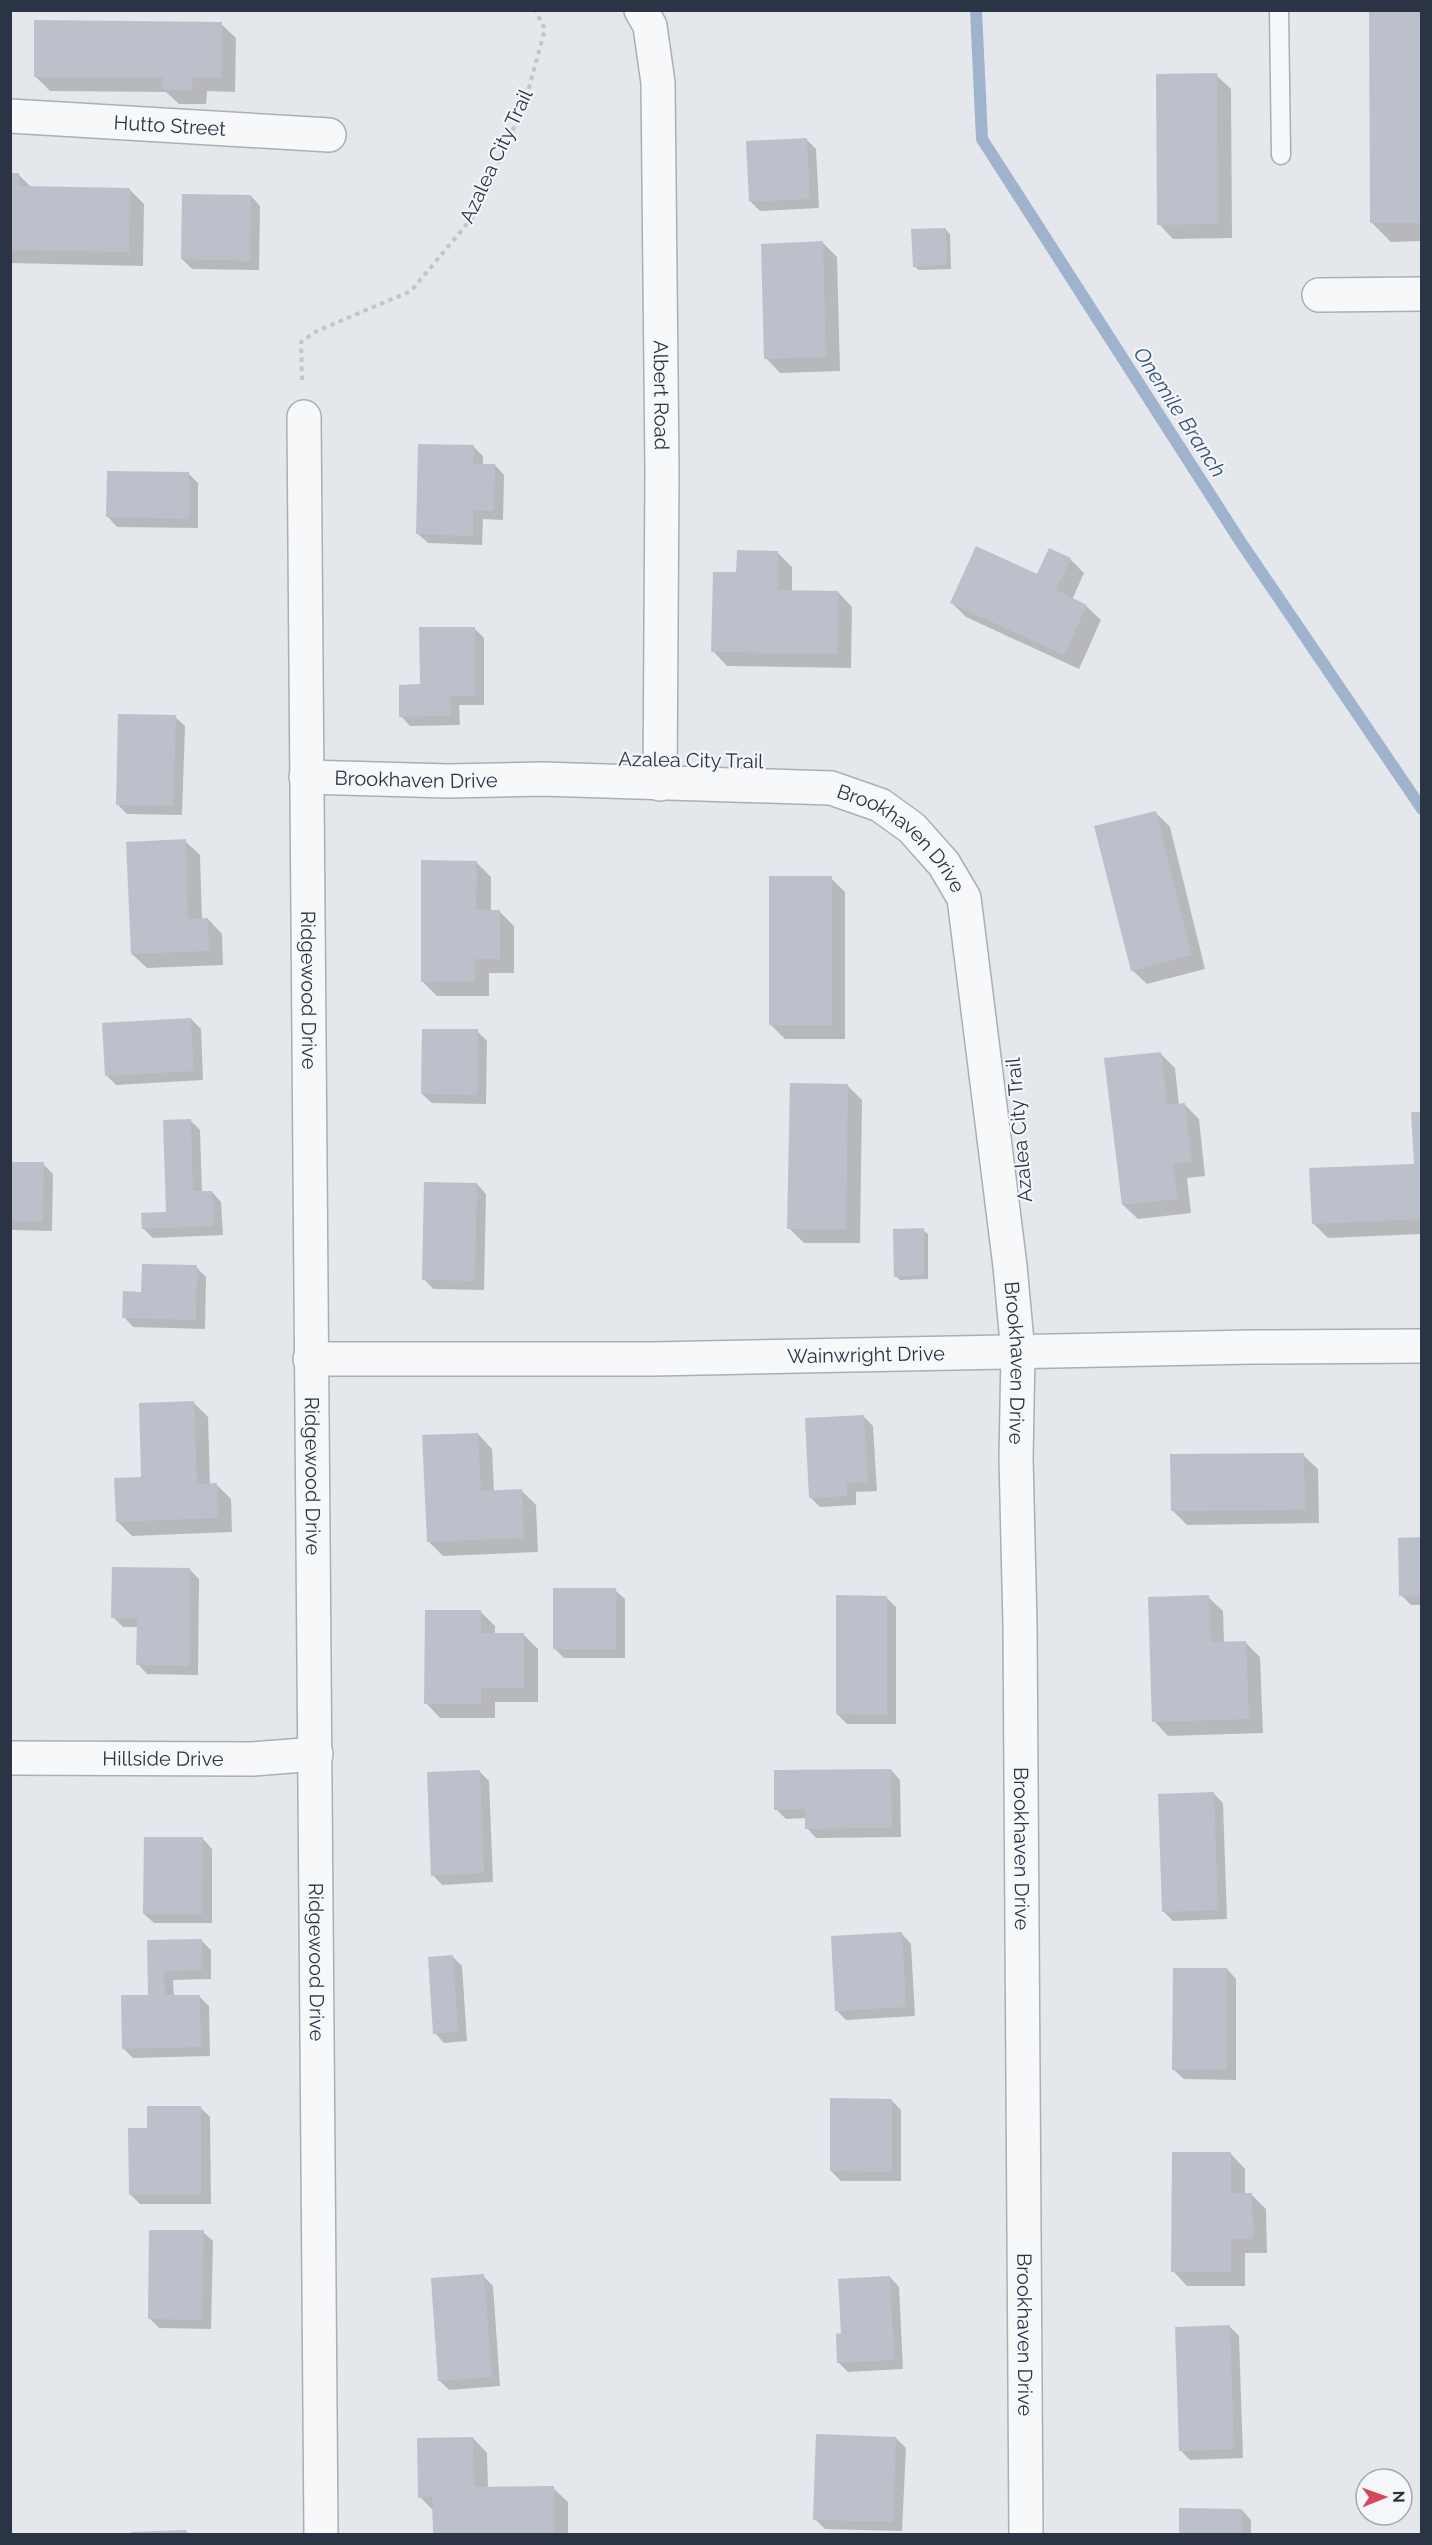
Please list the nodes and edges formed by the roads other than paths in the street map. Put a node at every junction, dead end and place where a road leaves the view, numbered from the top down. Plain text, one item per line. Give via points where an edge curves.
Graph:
1 (641, 10) edge
2 (1279, 10) edge
3 (10, 116) edge
4 (329, 135) dead end
5 (1281, 155) dead end
6 (1422, 294) edge
7 (1318, 295) dead end
8 (304, 417) dead end
9 (306, 777) junction
10 (660, 784) junction
11 (1422, 1346) edge
12 (1018, 1353) junction
13 (310, 1359) junction
14 (316, 1754) junction
15 (10, 1758) edge
16 (321, 2535) edge
17 (1026, 2535) edge

1 - 10 street, Albert Road via 650,26 658,83
2 - 5 lane
3 - 4 street, Hutto Street
6 - 7 street
8 - 9 street, Ridgewood Drive
9 - 10 street, Brookhaven Drive
9 - 13 street, Ridgewood Drive
10 - 12 street, Brookhaven Drive via 831,788 880,805 912,828 944,864 964,898
11 - 12 street, Wainwright Drive
12 - 13 street, Wainwright Drive
12 - 17 street, Brookhaven Drive
13 - 14 street, Ridgewood Drive
14 - 15 street, Hillside Drive via 253,1759
14 - 16 street, Ridgewood Drive

